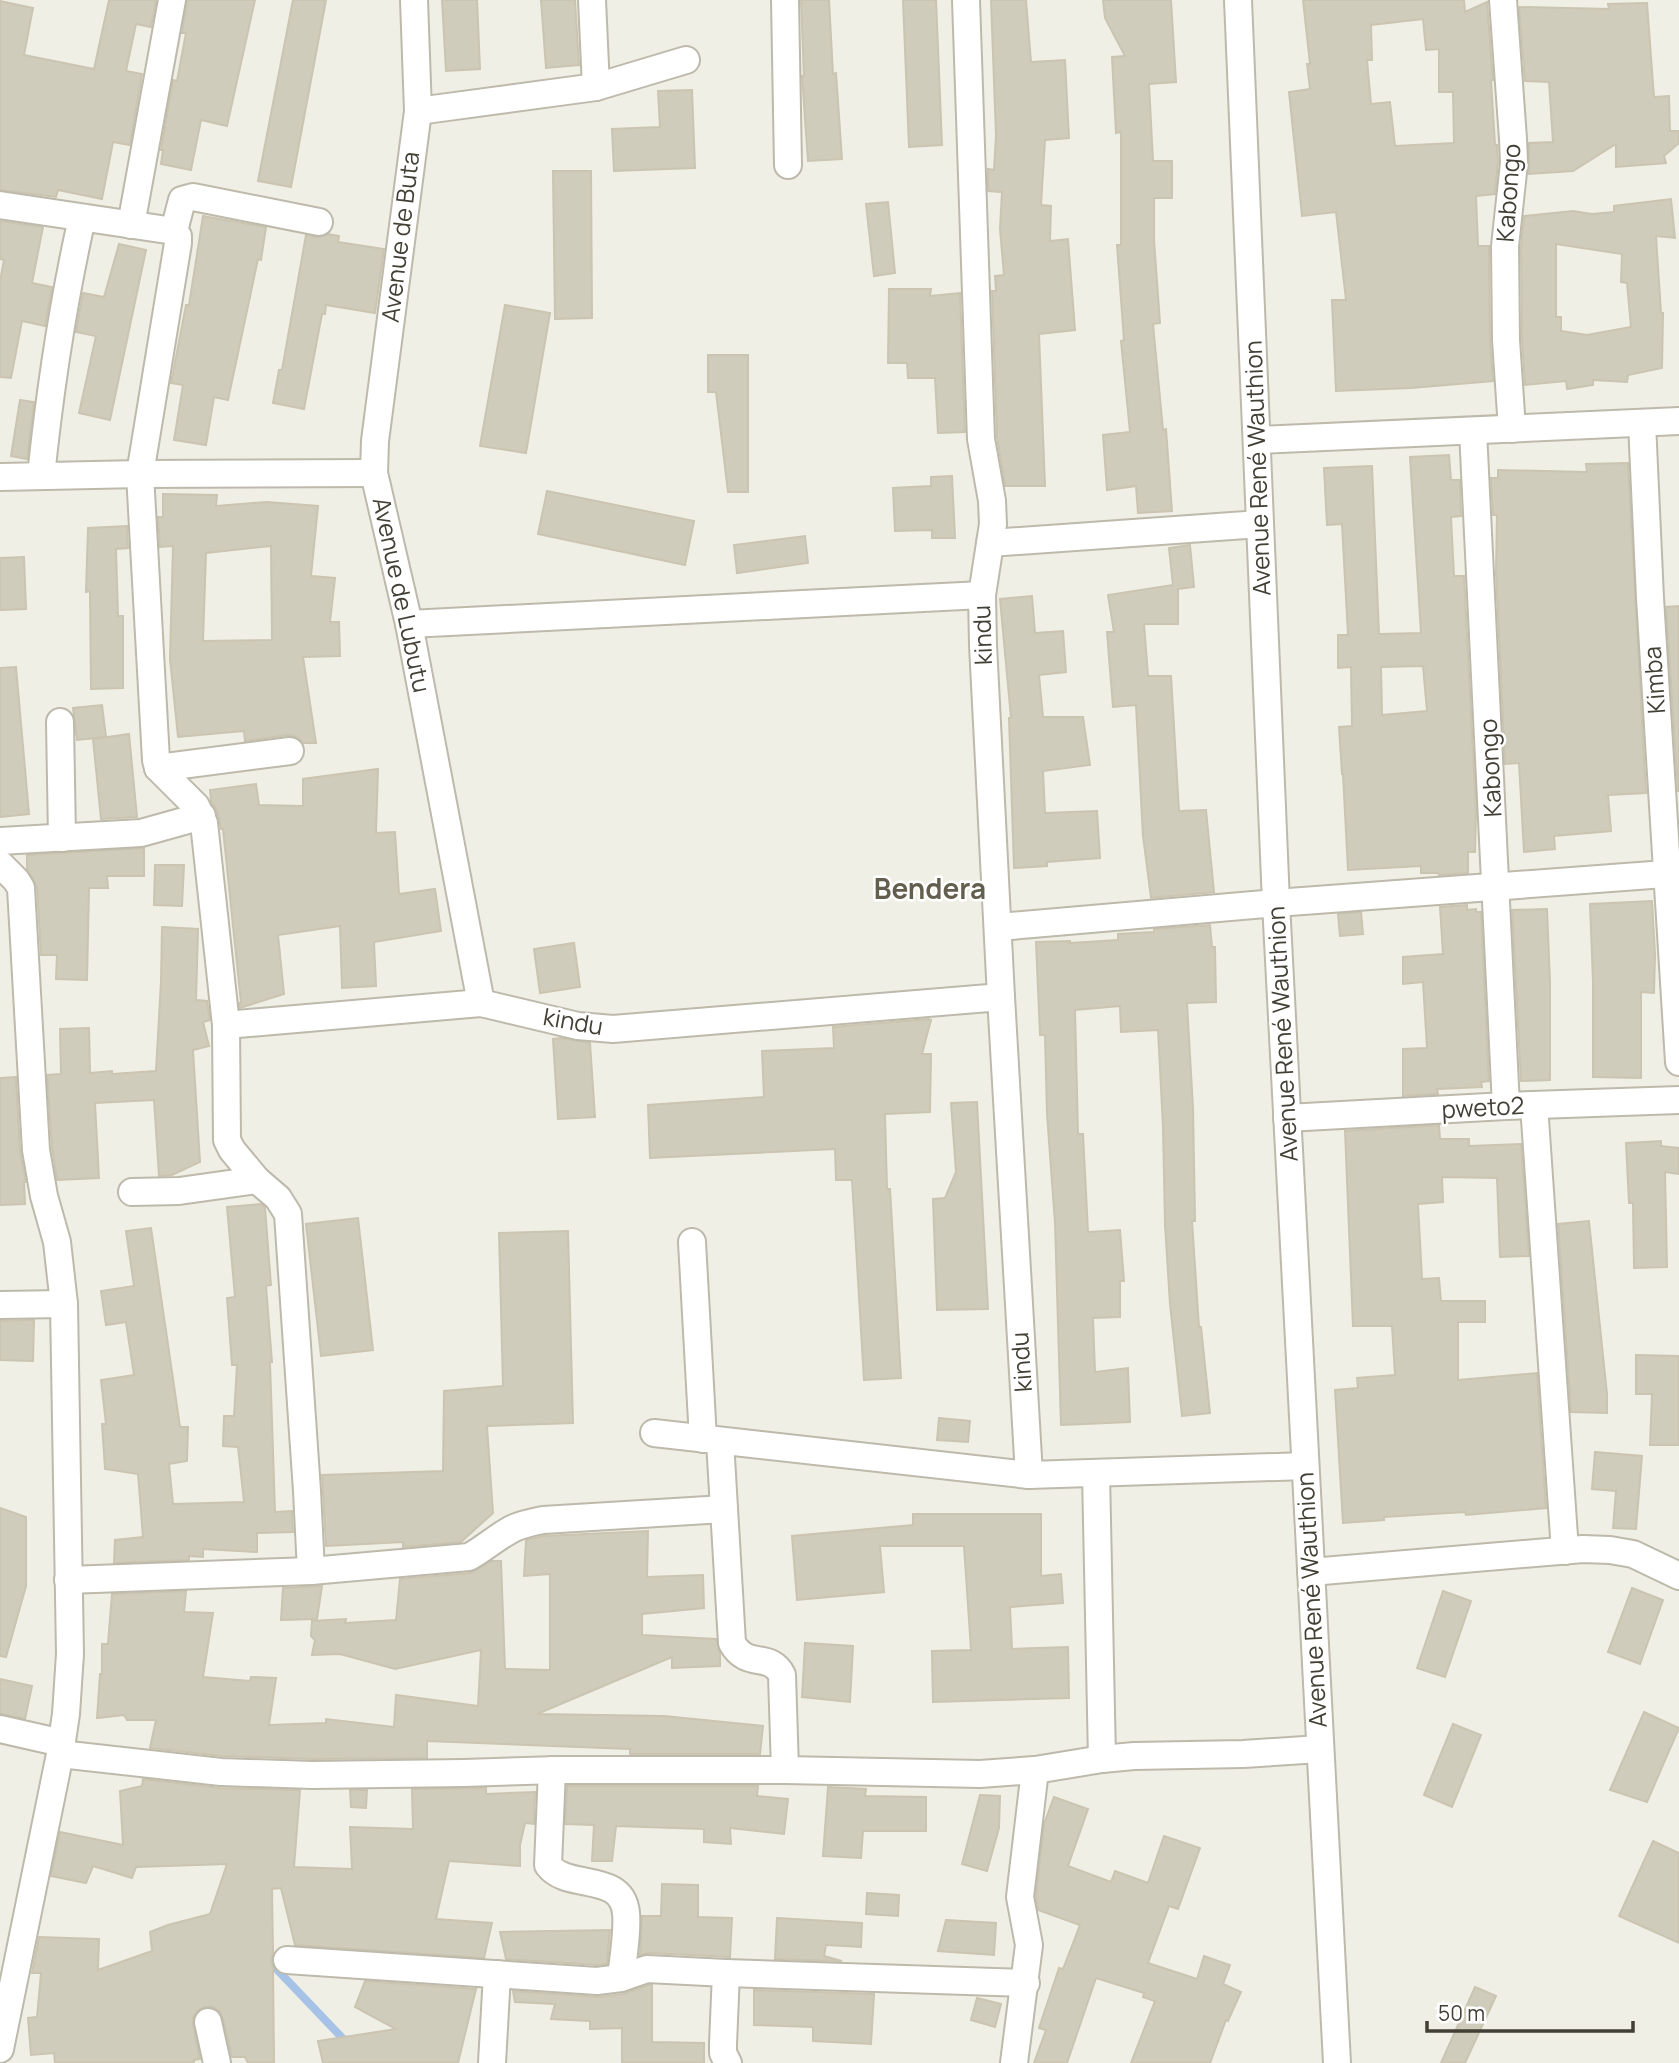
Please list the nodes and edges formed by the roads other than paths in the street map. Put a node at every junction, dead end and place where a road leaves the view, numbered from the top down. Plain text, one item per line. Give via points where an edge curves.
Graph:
1 (172, 0) edge
2 (414, 0) edge
3 (592, 0) edge
4 (785, 0) edge
5 (966, 0) edge
6 (1503, 0) edge
7 (1239, 2) edge
8 (685, 60) dead end
9 (596, 87) junction
10 (418, 111) junction
11 (788, 165) dead end
12 (0, 205) edge
13 (82, 218) junction
14 (319, 222) dead end
15 (131, 225) junction
16 (174, 231) junction
17 (1679, 421) edge
18 (1642, 423) junction
19 (1512, 429) junction
20 (1474, 431) junction
21 (1257, 440) junction
22 (374, 473) junction
23 (139, 474) junction
24 (41, 476) junction
25 (0, 477) edge
26 (1260, 524) junction
27 (990, 543) junction
28 (982, 595) junction
29 (409, 624) junction
30 (60, 722) dead end
31 (290, 751) dead end
32 (158, 768) junction
33 (202, 816) junction
34 (62, 838) junction
35 (0, 841) edge
36 (0, 864) edge
37 (1673, 873) edge
38 (10, 885) edge
39 (1497, 887) junction
40 (1276, 903) junction
41 (999, 927) junction
42 (1001, 997) junction
43 (481, 1003) junction
44 (226, 1025) junction
45 (1679, 1062) edge
46 (1679, 1100) edge
47 (1534, 1105) junction
48 (1506, 1106) junction
49 (1287, 1118) junction
50 (257, 1180) junction
51 (132, 1192) dead end
52 (692, 1242) dead end
53 (64, 1304) junction
54 (0, 1306) edge
55 (654, 1433) dead end
56 (712, 1440) junction
57 (1305, 1466) junction
58 (1096, 1473) junction
59 (1029, 1475) junction
60 (724, 1509) junction
61 (1565, 1551) junction
62 (311, 1571) junction
63 (1311, 1572) junction
64 (1679, 1576) edge
65 (68, 1580) junction
66 (0, 1729) edge
67 (61, 1748) junction
68 (1320, 1749) junction
69 (1102, 1759) junction
70 (552, 1770) junction
71 (785, 1770) junction
72 (1035, 1770) junction
73 (287, 1960) dead end
74 (726, 1973) junction
75 (497, 1974) junction
76 (621, 1978) junction
77 (1026, 1983) junction
78 (208, 2022) dead end
79 (0, 2049) edge
80 (218, 2063) edge
81 (492, 2063) edge
82 (727, 2063) edge
83 (1014, 2063) edge
84 (1337, 2063) edge

1 - 15 street
2 - 10 street, Avenue de Buta
3 - 9 street
4 - 11 street
5 - 27 street, kindu via 981,439 992,501
6 - 19 street, Kabongo via 1514,163 1505,246
7 - 21 street, Avenue René Wauthion
8 - 9 street
9 - 10 street
10 - 22 street, Avenue de Buta
12 - 13 street
13 - 15 street
13 - 24 street via 57,349
14 - 16 street via 193,197 182,200
15 - 16 street
16 - 23 street via 178,243
17 - 18 street
18 - 19 street
18 - 37 street, Kimba via 1661,765
19 - 20 street
20 - 21 street
20 - 39 street, Kabongo
21 - 26 street, Avenue René Wauthion
22 - 23 street, Avenue de Lubutu
22 - 29 street, Avenue de Lubutu
23 - 24 street, Avenue de Lubutu
23 - 32 street
24 - 25 street, Avenue de Lubutu
26 - 27 street
26 - 40 street, Avenue René Wauthion
27 - 28 street, kindu
28 - 29 street
28 - 41 street, kindu
29 - 43 street, Avenue de Lubutu
30 - 34 street
31 - 32 street
32 - 33 street
33 - 34 street via 141,834
33 - 44 street
34 - 35 street
36 - 38 street
37 - 39 street
37 - 45 street, Kimba
38 - 53 street via 23,907 36,1150 57,1242
39 - 40 street
39 - 48 street, Kabongo
40 - 41 street
40 - 49 street, Avenue René Wauthion
41 - 42 street, kindu
42 - 43 street, kindu via 613,1029 578,1026
42 - 59 street, kindu
43 - 44 street, kindu
44 - 50 street via 228,1140
46 - 47 street, pweto2
47 - 48 street, pweto2
47 - 61 street
48 - 49 street, pweto2
49 - 57 street, Avenue René Wauthion
50 - 51 street
50 - 62 street via 288,1214
52 - 56 street
53 - 54 street
53 - 65 street
55 - 56 street
56 - 59 street
56 - 60 street
57 - 58 street
57 - 63 street, Avenue René Wauthion
58 - 59 street
58 - 69 street
60 - 62 street via 542,1520 517,1526 469,1557
60 - 71 street via 732,1643 746,1658 774,1664 782,1675
61 - 63 street
61 - 64 street via 1633,1554
62 - 65 street
63 - 68 street, Avenue René Wauthion
65 - 67 street via 70,1654
66 - 67 street
67 - 70 street via 221,1772
67 - 79 street
68 - 69 street
68 - 84 street, Avenue René Wauthion
69 - 72 street
70 - 71 street
70 - 76 street via 548,1865 564,1877 615,1891 623,1901
71 - 72 street via 980,1774
72 - 77 street via 1020,1897 1029,1945
73 - 75 street
74 - 76 street via 647,1969
74 - 77 street
74 - 82 street via 723,2053
75 - 76 street via 597,1981
75 - 81 street
77 - 83 street
78 - 80 street

